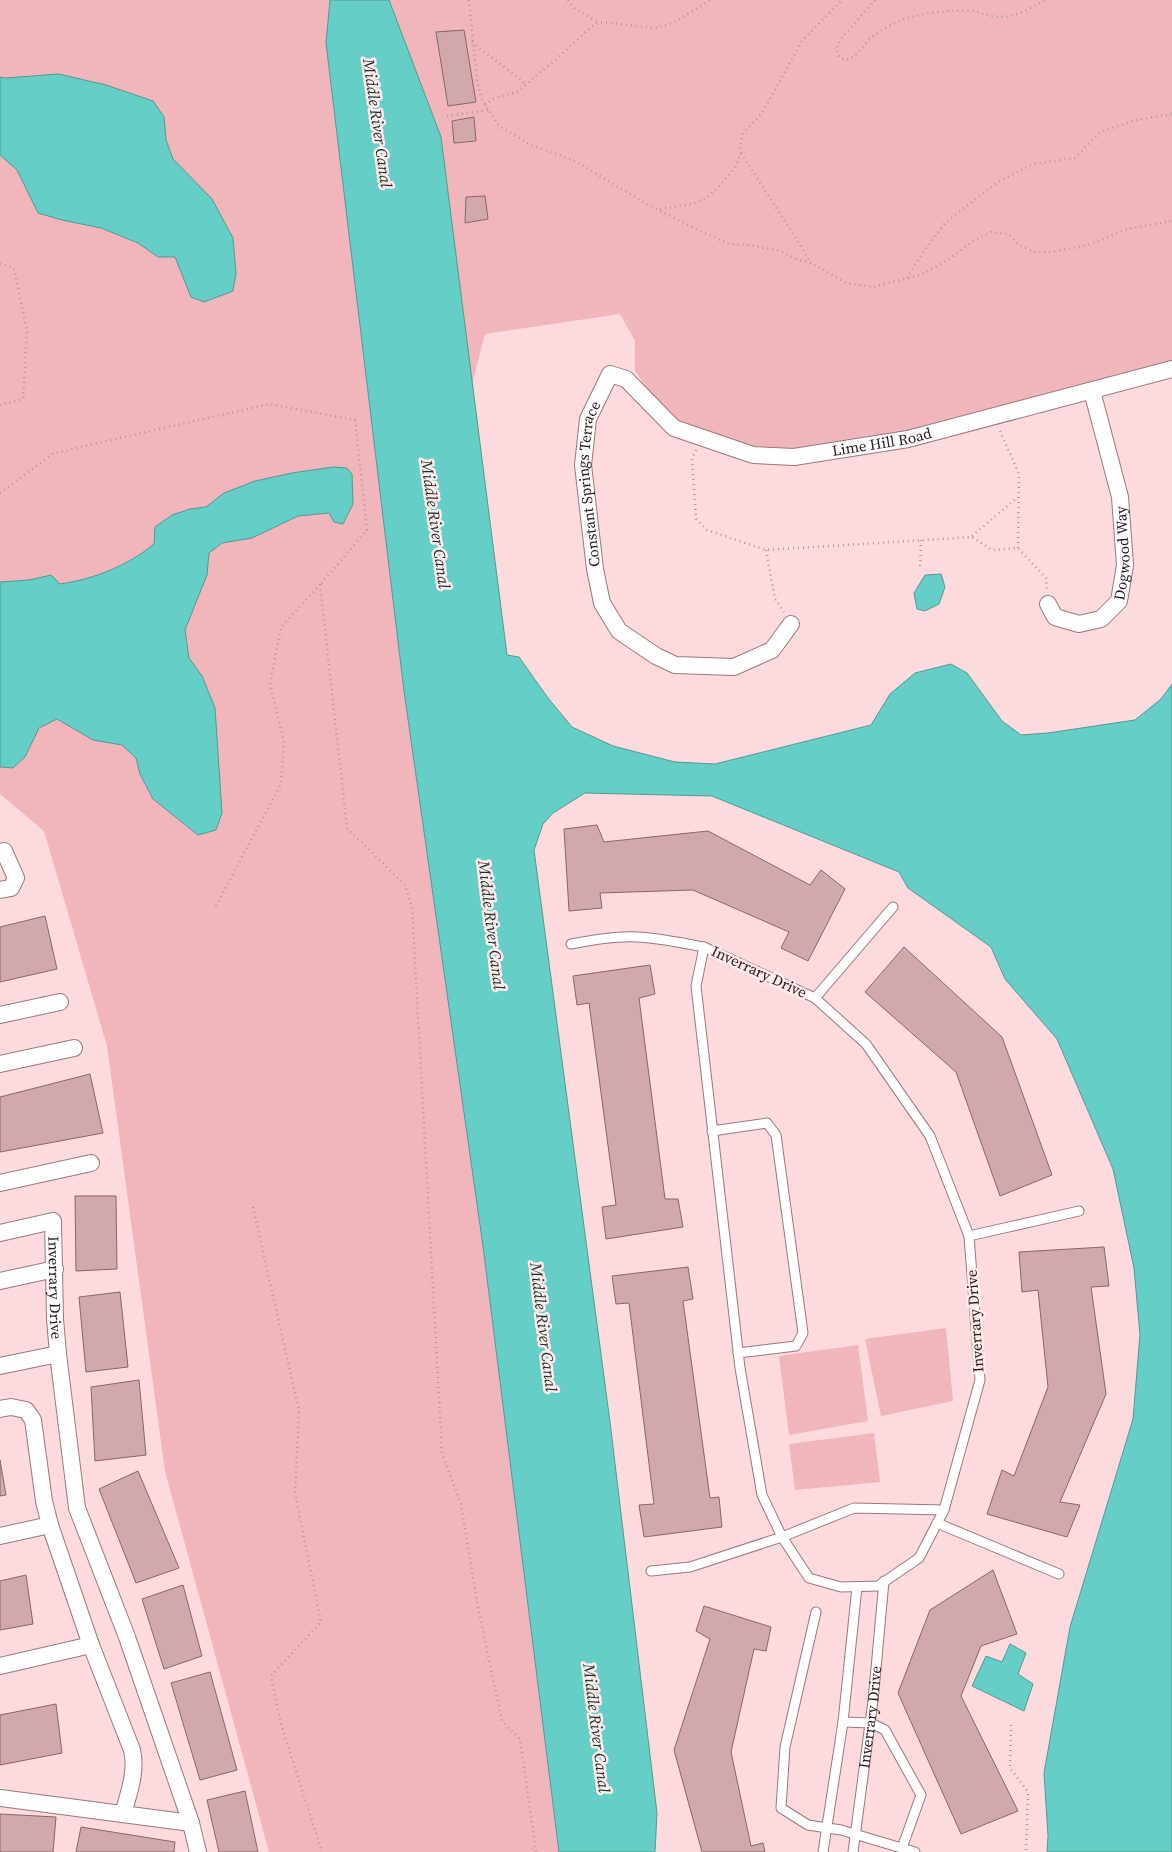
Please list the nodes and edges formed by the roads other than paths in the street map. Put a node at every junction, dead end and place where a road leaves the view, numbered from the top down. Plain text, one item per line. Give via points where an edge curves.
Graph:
1 (1172, 369) edge
2 (610, 374) joint
3 (1092, 391) junction
4 (1048, 604) road end
5 (791, 624) road end
6 (0, 852) edge
7 (0, 890) edge
8 (893, 907) dead end
9 (570, 944) dead end
10 (704, 947) junction
11 (814, 998) junction
12 (60, 1002) dead end
13 (0, 1015) edge
14 (74, 1048) dead end
15 (0, 1064) edge
16 (712, 1131) junction
17 (91, 1163) dead end
18 (0, 1183) edge
19 (1079, 1211) dead end
20 (0, 1233) edge
21 (970, 1236) junction
22 (55, 1269) junction
23 (0, 1281) edge
24 (738, 1353) junction
25 (58, 1354) junction
26 (0, 1366) edge
27 (0, 1408) edge
28 (944, 1510) junction
29 (937, 1523) junction
30 (50, 1526) junction
31 (0, 1536) edge
32 (782, 1537) junction
33 (651, 1571) dead end
34 (1059, 1574) dead end
35 (884, 1581) junction
36 (857, 1587) junction
37 (816, 1612) dead end
38 (92, 1645) junction
39 (0, 1666) edge
40 (843, 1722) junction
41 (871, 1723) junction
42 (0, 1798) edge
43 (123, 1814) junction
44 (191, 1823) junction
45 (828, 1828) junction
46 (857, 1834) junction
47 (902, 1848) junction
48 (198, 1852) edge
49 (823, 1852) edge
50 (853, 1852) edge
51 (915, 1852) edge

1 - 3 street, Lime Hill Road
2 - 3 street, Lime Hill Road via 626,379 674,428 753,455 794,457 908,439
2 - 5 street, Constant Springs Terrace via 588,419 584,465 602,603 619,631 675,665 734,667 772,650
3 - 4 street, Dogwood Way via 1120,496 1126,565 1119,601 1102,619 1079,624 1054,617
6 - 7 street via 4,851 16,878 11,888
8 - 11 lane
9 - 10 lane via 603,938 637,937
10 - 11 lane, Inverrary Drive
10 - 16 lane, Inverrary Drive via 696,986
11 - 21 lane, Inverrary Drive via 866,1044 930,1136
12 - 13 street
14 - 15 street
16 - 24 lane, Inverrary Drive
16 - 24 lane via 766,1123 776,1135 803,1333 796,1346
17 - 18 street
19 - 21 lane
20 - 22 street, Inverrary Drive via 53,1221
21 - 28 lane, Inverrary Drive via 980,1380
22 - 23 street
22 - 25 street, Inverrary Drive
24 - 32 lane, Inverrary Drive via 762,1495
25 - 26 street
25 - 44 street, Inverrary Drive via 77,1508 128,1637
27 - 30 street via 26,1410 33,1420
28 - 29 lane, Inverrary Drive
28 - 32 lane via 854,1508
29 - 34 lane
29 - 35 lane, Inverrary Drive via 919,1558
30 - 31 street
30 - 38 street
32 - 33 lane via 690,1568
32 - 36 lane, Inverrary Drive via 809,1578 841,1587
35 - 36 lane, Inverrary Drive via 878,1586
35 - 41 lane, Inverrary Drive
36 - 40 lane, Inverrary Drive
37 - 45 lane via 785,1747 781,1808 808,1825
38 - 39 street
38 - 43 street via 135,1762
40 - 41 lane
40 - 45 lane, Inverrary Drive
41 - 46 lane, Inverrary Drive
41 - 47 lane via 885,1730 921,1795
42 - 43 street
43 - 44 street
44 - 48 street
45 - 46 lane
45 - 49 lane, Inverrary Drive
46 - 47 lane
46 - 50 lane, Inverrary Drive
47 - 51 lane

